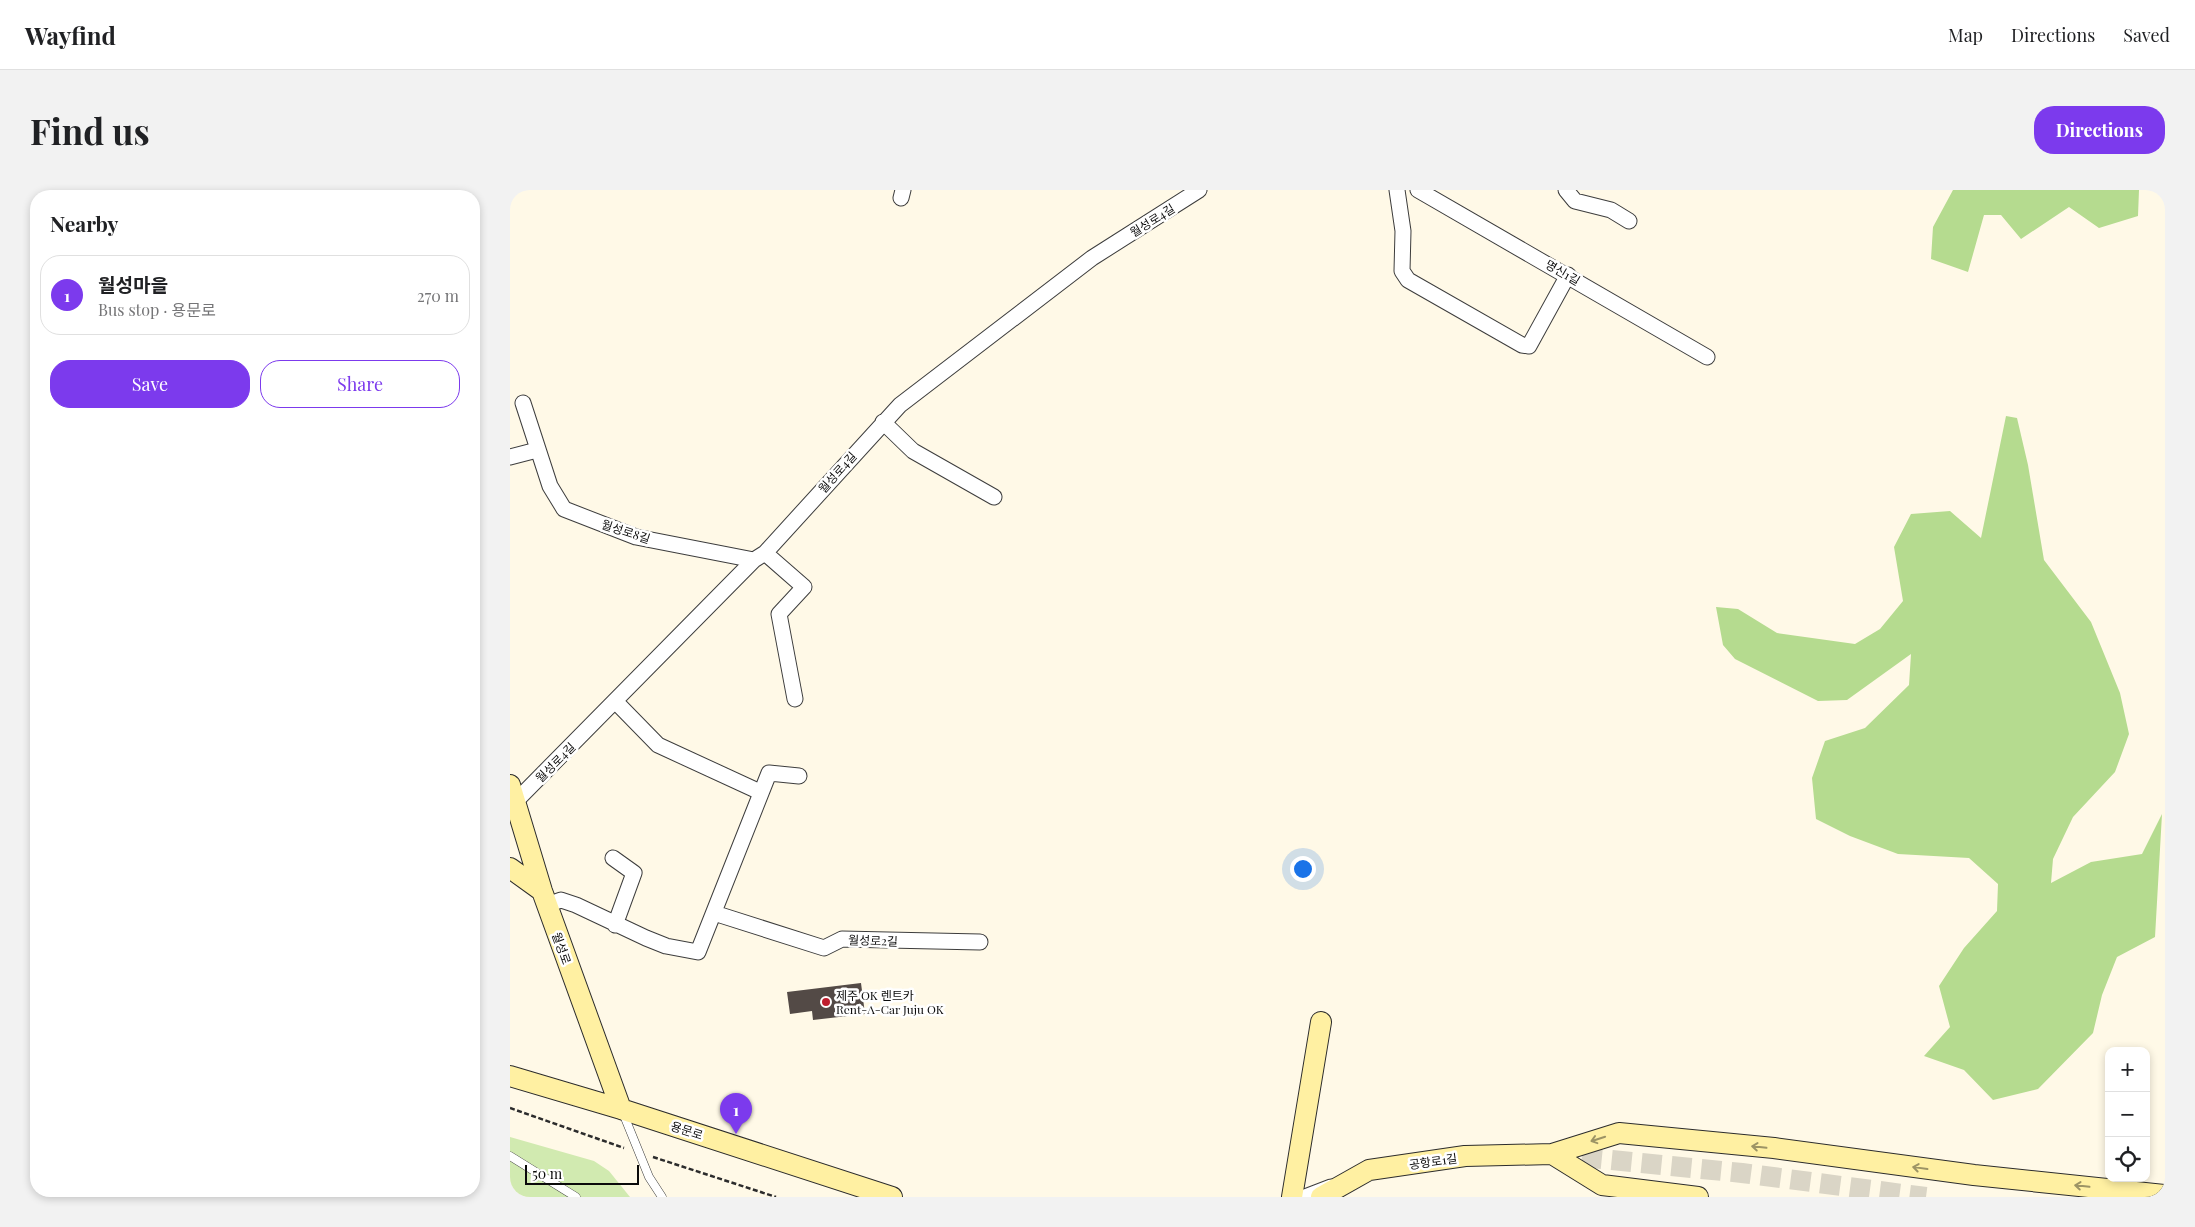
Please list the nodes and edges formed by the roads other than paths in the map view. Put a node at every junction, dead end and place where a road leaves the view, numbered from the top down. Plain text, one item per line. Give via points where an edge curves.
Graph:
1 (1199, 190) edge
2 (1397, 190) edge
3 (1418, 190) edge
4 (1566, 190) edge
5 (1629, 221) dead end
6 (1568, 275) junction
7 (1707, 357) dead end
8 (523, 403) dead end
9 (883, 422) junction
10 (537, 450) junction
11 (510, 457) edge
12 (994, 496) dead end
13 (760, 556) junction
14 (795, 699) dead end
15 (615, 701) junction
16 (799, 776) dead end
17 (760, 792) junction
18 (512, 798) edge
19 (613, 858) dead end
20 (510, 868) edge
21 (544, 898) junction
22 (714, 913) junction
23 (615, 925) junction
24 (980, 942) dead end
25 (1321, 1022) dead end
26 (510, 1076) edge
27 (621, 1109) junction
28 (1552, 1154) junction
29 (510, 1156) edge
30 (1354, 1179) junction
31 (2165, 1195) edge
32 (576, 1197) edge
33 (662, 1197) edge
34 (892, 1197) edge
35 (1292, 1197) edge
36 (1305, 1197) edge
37 (1320, 1197) edge
38 (1698, 1197) edge

1 - 9 street, 월성로4길 via 1092,258 936,375
2 - 6 street via 1403,231 1402,271 1408,280 1522,345 1529,346
3 - 6 street, 명신1길
4 - 5 street via 1575,201 1611,210
6 - 7 street, 명신1길
8 - 10 street, 월성로8길
9 - 12 street via 913,452
9 - 13 street, 월성로4길
10 - 11 street
10 - 13 street, 월성로8길 via 550,486 564,510 636,537
13 - 14 street via 804,587 779,614
13 - 15 street, 월성로4길
15 - 17 street via 658,746
15 - 18 street, 월성로4길
16 - 17 street via 769,772
17 - 22 street
18 - 21 street, 월성로
19 - 23 street via 634,873
20 - 21 street
21 - 23 street via 576,904
21 - 27 street, 월성로
22 - 23 street via 698,952 666,946
22 - 24 street, 월성로2길 via 824,948 842,939
25 - 35 street
26 - 27 street, 용문로
27 - 33 lane via 648,1177
27 - 34 street, 용문로
28 - 30 street, 공항로1길 via 1465,1156 1369,1170
31 -> 28 street, 공항로1길 via 1974,1175 1774,1148 1618,1133
28 - 38 street via 1602,1185
29 - 32 lane
30 - 36 street
30 - 37 street, 공항로1길

